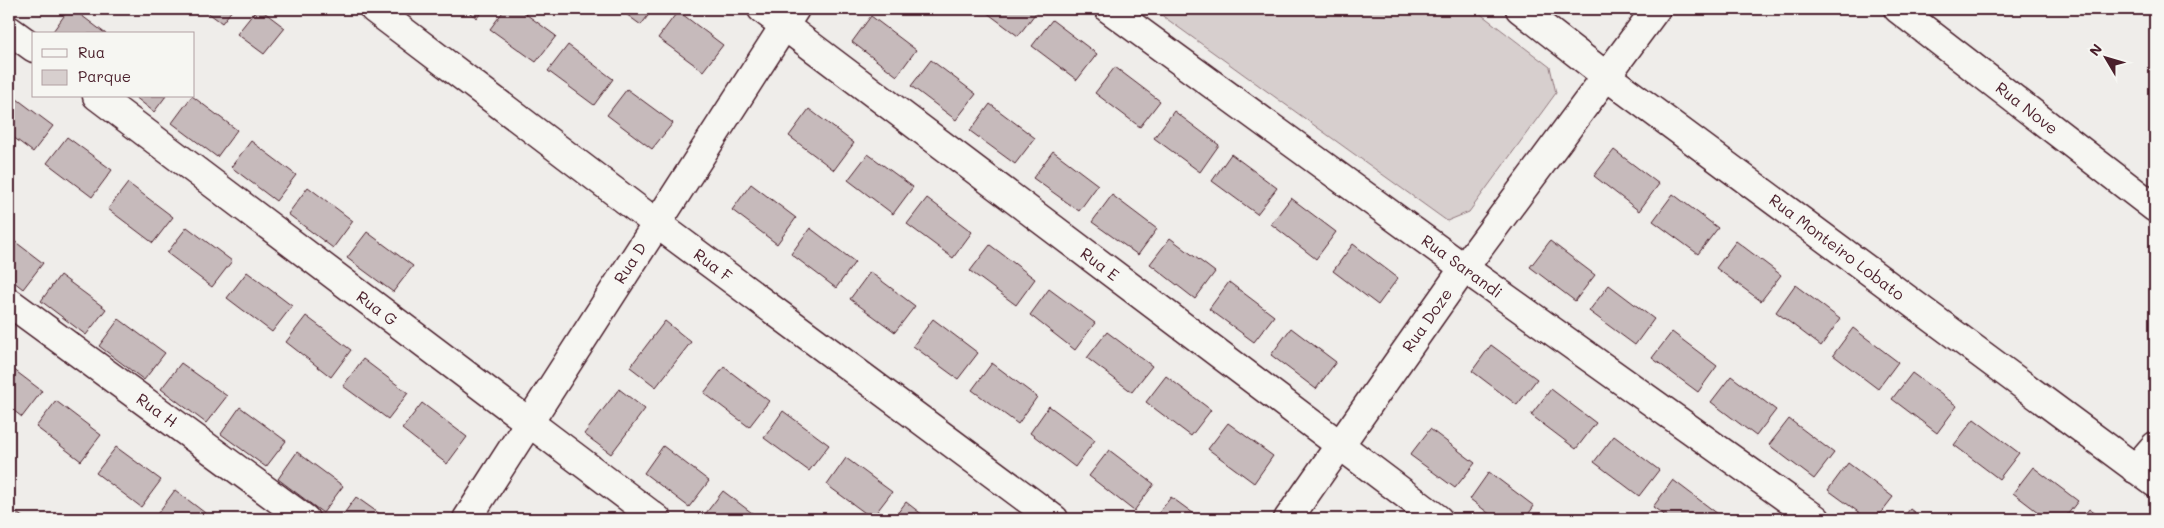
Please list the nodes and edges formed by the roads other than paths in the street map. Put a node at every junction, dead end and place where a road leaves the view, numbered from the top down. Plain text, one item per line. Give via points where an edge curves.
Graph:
1 (374, 9) edge
2 (762, 9) edge
3 (1109, 9) edge
4 (1520, 9) edge
5 (1656, 9) edge
6 (1898, 9) edge
7 (789, 17) edge
8 (9, 30) edge
9 (32, 47) edge
10 (1606, 76) junction
11 (100, 98) edge
12 (2155, 208) edge
13 (656, 223) junction
14 (1464, 268) junction
15 (9, 302) edge
16 (529, 422) junction
17 (1340, 445) junction
18 (2155, 446) edge
19 (2145, 476) edge
20 (305, 519) edge
21 (467, 519) edge
22 (657, 519) edge
23 (1054, 519) edge
24 (1288, 519) edge
25 (1438, 519) edge
26 (1816, 519) edge

1 - 13 street, Rua F
2 - 7 street, Rua E
3 - 14 street, Rua Sarandi
4 - 10 street, Rua Monteiro Lobato
5 - 10 street, Rua Doze
6 - 12 street, Rua Nove
7 - 13 street, Rua D
7 - 17 street, Rua E
8 - 9 street
10 - 14 street, Rua Doze
10 - 19 street, Rua Monteiro Lobato
11 - 16 street, Rua G
13 - 16 street, Rua D
13 - 23 street, Rua F
14 - 17 street, Rua Doze
14 - 26 street, Rua Sarandi
15 - 20 street, Rua H
16 - 21 street, Rua D
16 - 22 street, Rua G
17 - 24 street, Rua Doze
17 - 25 street, Rua E
18 - 19 street

